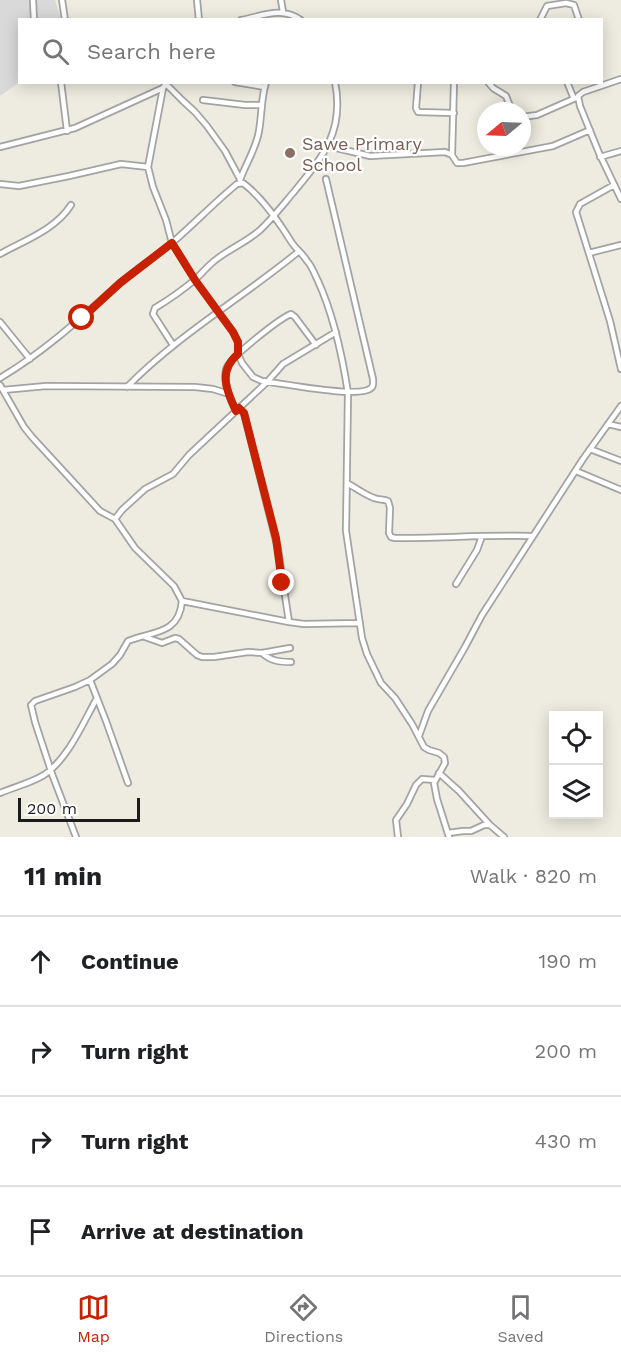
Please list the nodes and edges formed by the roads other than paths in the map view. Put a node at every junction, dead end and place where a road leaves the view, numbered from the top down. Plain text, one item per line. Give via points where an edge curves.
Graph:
1 (33, 0) edge
2 (62, 0) edge
3 (197, 0) edge
4 (281, 0) edge
5 (284, 12) junction
6 (273, 13) junction
7 (34, 18) edge
8 (65, 18) edge
9 (199, 18) edge
10 (250, 18) edge
11 (273, 18) edge
12 (298, 18) edge
13 (541, 18) edge
14 (578, 18) edge
15 (621, 79) edge
16 (603, 83) edge
17 (61, 84) edge
18 (335, 84) edge
19 (418, 84) edge
20 (454, 84) edge
21 (490, 84) edge
22 (568, 84) edge
23 (166, 85) edge
24 (265, 85) edge
25 (593, 85) edge
26 (576, 98) junction
27 (203, 100) dead end
28 (508, 102) edge
29 (261, 105) junction
30 (454, 113) junction
31 (531, 116) edge
32 (67, 130) junction
33 (590, 130) junction
34 (328, 146) junction
35 (0, 147) edge
36 (621, 151) edge
37 (452, 155) junction
38 (600, 157) junction
39 (148, 167) junction
40 (326, 179) dead end
41 (240, 181) junction
42 (0, 184) edge
43 (614, 185) junction
44 (621, 199) edge
45 (71, 205) dead end
46 (273, 216) junction
47 (172, 243) junction
48 (621, 245) edge
49 (298, 252) junction
50 (589, 253) junction
51 (0, 254) edge
52 (195, 280) junction
53 (218, 311) junction
54 (0, 322) edge
55 (336, 332) junction
56 (173, 345) junction
57 (316, 345) junction
58 (238, 354) junction
59 (30, 359) junction
60 (621, 369) edge
61 (0, 378) edge
62 (268, 381) junction
63 (127, 387) junction
64 (1, 388) edge
65 (348, 393) junction
66 (229, 394) junction
67 (621, 406) edge
68 (238, 409) junction
69 (608, 424) junction
70 (621, 427) edge
71 (590, 449) junction
72 (621, 461) edge
73 (576, 471) junction
74 (347, 483) junction
75 (621, 490) edge
76 (115, 519) junction
77 (482, 536) junction
78 (532, 536) junction
79 (456, 584) dead end
80 (182, 601) junction
81 (289, 622) junction
82 (360, 622) junction
83 (144, 637) junction
84 (290, 648) dead end
85 (262, 653) junction
86 (291, 662) dead end
87 (90, 680) junction
88 (97, 698) junction
89 (419, 736) junction
90 (51, 770) junction
91 (439, 773) junction
92 (435, 780) junction
93 (128, 783) dead end
94 (0, 793) edge
95 (490, 825) junction
96 (449, 835) edge
97 (76, 837) edge
98 (398, 837) edge
99 (504, 837) edge

1 - 7 street
2 - 8 street
3 - 9 street
4 - 5 street
5 - 6 street
5 - 12 street
6 - 10 street
6 - 11 street
13 - 14 street via 547,6 566,3 574,5
15 - 16 street
17 - 32 street
18 - 34 street via 338,115
19 - 30 street via 418,112
20 - 30 street
21 - 28 street
22 - 26 street
23 - 32 street
23 - 39 street
23 - 41 street via 207,126
24 - 29 street
25 - 26 street
26 - 31 street
26 - 33 street
27 - 29 street
29 - 41 street via 256,146
30 - 37 street
32 - 35 street
33 - 37 street via 554,146 466,163 457,163
33 - 38 street
34 - 37 street via 370,156 445,152
34 - 46 street
36 - 38 street
38 - 43 street
39 - 42 street via 121,164 19,186
39 - 47 street
40 - 65 street via 373,379 370,390
41 - 46 street
41 - 47 street
43 - 44 street
43 - 50 street via 577,208
45 - 51 street via 50,226
46 - 49 street
46 - 52 street via 261,230 213,262
47 - 52 street
47 - 59 street
48 - 50 street
49 - 53 street
49 - 55 street via 325,296
50 - 60 street
52 - 53 street
52 - 56 street via 155,308 153,314
53 - 56 street
53 - 58 street via 236,337
54 - 59 street
55 - 57 street
55 - 65 street
56 - 63 street
57 - 58 street via 291,314
57 - 62 street via 283,363
58 - 62 street via 253,376
58 - 66 street via 226,370
59 - 61 street
62 - 65 street
62 - 68 street
63 - 64 street
63 - 66 street via 195,387
64 - 76 street via 32,437 100,511
65 - 74 street
66 - 68 street
67 - 69 street
68 - 76 street via 173,474 145,489
68 - 81 street via 245,417 276,538
69 - 70 street
69 - 71 street
71 - 72 street
71 - 73 street
73 - 75 street
73 - 78 street
74 - 77 street via 371,497 388,501 391,537
74 - 82 street via 346,531
76 - 80 street via 135,548 174,586
77 - 78 street
77 - 79 street
78 - 89 street via 482,615 428,711
80 - 81 street
80 - 83 street via 176,622
81 - 82 street
82 - 89 street via 376,675
83 - 85 street via 162,643 179,639 202,657
83 - 87 street via 128,641 112,664
84 - 85 street
85 - 86 street via 269,659
87 - 88 street
87 - 90 street via 30,705
88 - 90 street via 66,753
88 - 93 street
89 - 91 street via 427,749 444,757
90 - 94 street
90 - 97 street
91 - 92 street
91 - 95 street
92 - 96 street
92 - 98 street via 424,778 416,785 396,820
95 - 96 street
95 - 99 street

